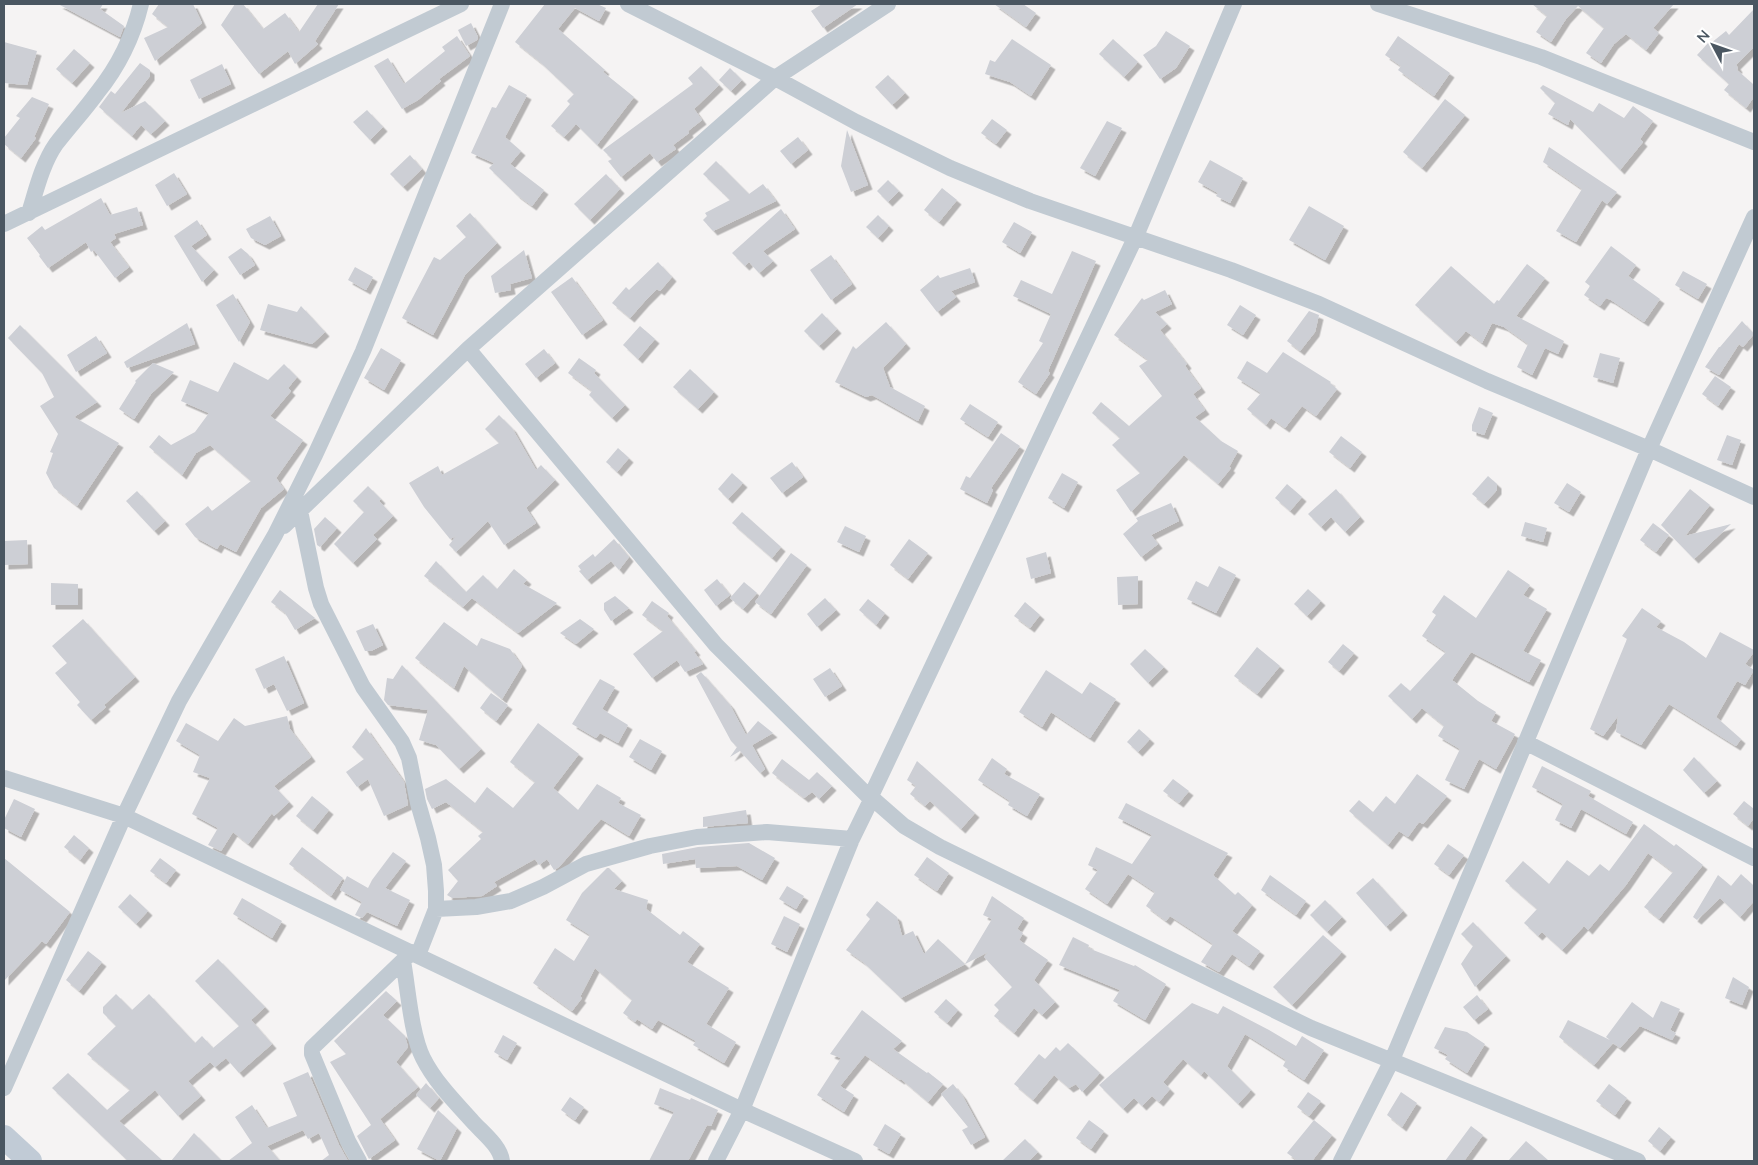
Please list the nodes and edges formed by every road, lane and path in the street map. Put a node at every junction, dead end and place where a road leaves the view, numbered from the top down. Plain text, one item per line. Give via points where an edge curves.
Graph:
1 (141, 4) edge
2 (461, 4) edge
3 (502, 4) edge
4 (628, 4) edge
5 (888, 4) edge
6 (1234, 4) edge
7 (1378, 4) edge
8 (775, 78) junction
9 (1754, 142) edge
10 (29, 212) junction
11 (1754, 217) edge
12 (4, 224) edge
13 (1136, 236) junction
14 (468, 349) junction
15 (1649, 449) junction
16 (1754, 497) edge
17 (300, 511) junction
18 (275, 535) junction
19 (1525, 742) junction
20 (4, 778) edge
21 (871, 798) junction
22 (124, 816) junction
23 (852, 839) junction
24 (1754, 858) edge
25 (436, 909) junction
26 (411, 956) junction
27 (1392, 1060) junction
28 (4, 1088) edge
29 (742, 1110) junction
30 (4, 1137) edge
31 (30, 1161) edge
32 (359, 1161) edge
33 (502, 1161) edge
34 (716, 1161) edge
35 (855, 1161) edge
36 (1341, 1161) edge
37 (1638, 1161) edge

1 - 10 street via 117,66 55,146
2 - 10 street
3 - 18 street via 363,351
4 - 8 street
5 - 8 street
6 - 13 street
7 - 9 street via 1541,58
8 - 13 street via 950,168 1030,201
8 - 14 street
10 - 12 street
11 - 15 street
13 - 15 street via 1318,304 1487,381
13 - 21 street
14 - 17 street
14 - 21 street via 716,645
15 - 16 street
15 - 19 street
17 - 18 street
17 - 25 street via 321,604 363,687 402,742 409,758 434,866
18 - 22 street via 179,702
19 - 24 street
19 - 27 street
20 - 22 street
21 - 23 street
21 - 27 street via 904,826 940,847 1311,1028
22 - 26 street
22 - 28 street
23 - 25 street via 767,832 697,837 586,864 511,901
23 - 29 street
25 - 26 street
26 - 29 street
26 - 32 street via 312,1048
26 - 33 street via 417,1043 423,1058 452,1099 498,1150
27 - 36 street
27 - 37 street
29 - 34 street
29 - 35 street
30 - 31 street

